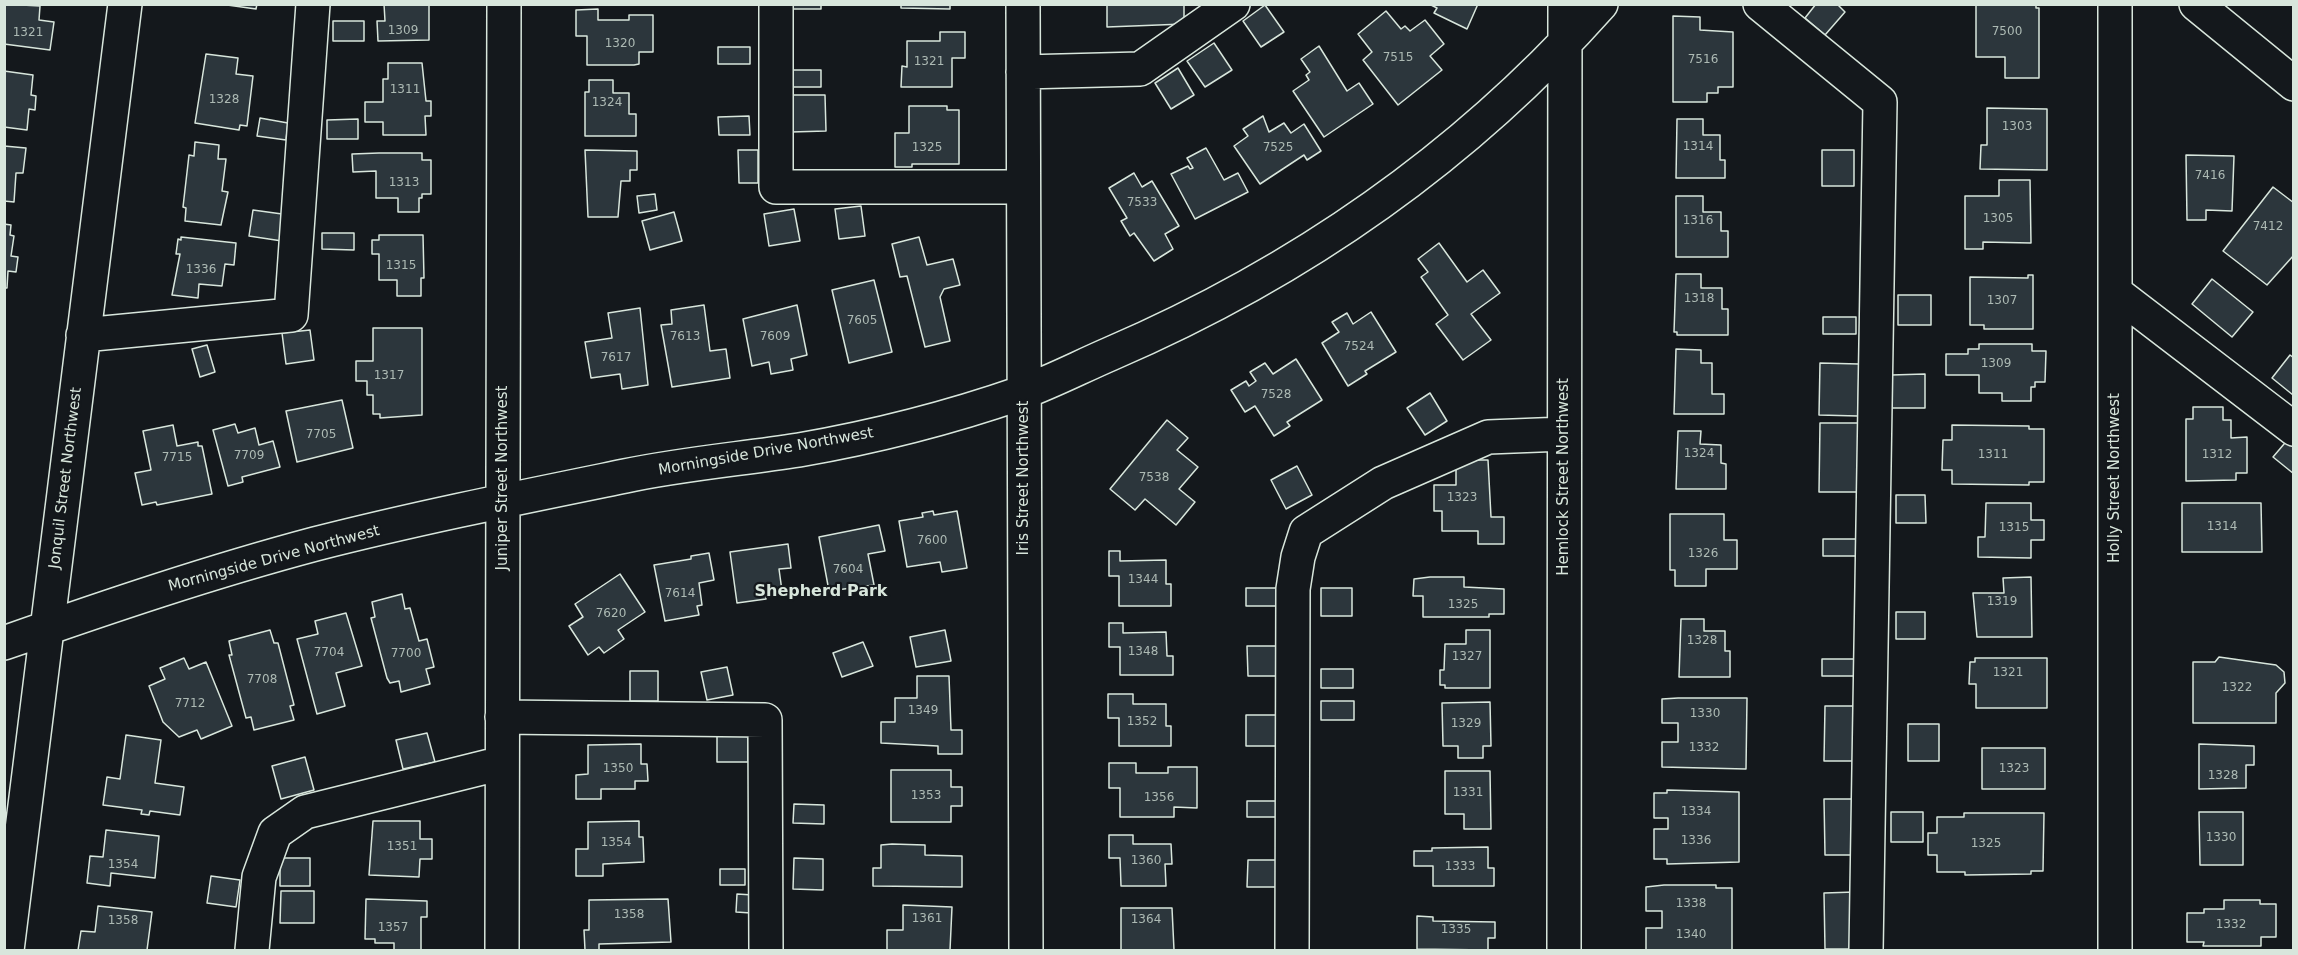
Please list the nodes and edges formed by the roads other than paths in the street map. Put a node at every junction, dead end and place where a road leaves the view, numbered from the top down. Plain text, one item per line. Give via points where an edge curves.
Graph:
1 (125, 4) edge
2 (313, 4) edge
3 (504, 4) edge
4 (776, 4) edge
5 (1023, 4) edge
6 (1233, 4) edge
7 (1565, 4) edge
8 (1601, 4) edge
9 (1760, 4) edge
10 (2115, 4) edge
11 (2196, 4) edge
12 (1565, 44) junction
13 (1023, 72) junction
14 (2294, 84) edge
15 (1023, 187) junction
16 (2115, 292) junction
17 (84, 335) junction
18 (1023, 392) junction
19 (2294, 429) edge
20 (1564, 434) junction
21 (503, 502) junction
22 (48, 627) junction
23 (4, 643) edge
24 (502, 717) junction
25 (502, 763) junction
26 (7, 951) edge
27 (252, 951) edge
28 (502, 951) edge
29 (766, 951) edge
30 (1026, 951) edge
31 (1292, 951) edge
32 (1564, 951) edge
33 (1866, 951) edge
34 (2115, 951) edge

1 - 17 street, Jonquil Street Northwest
2 - 17 street via 291,315
3 - 21 street, Juniper Street Northwest
4 - 15 street via 776,187
5 - 13 street, Iris Street Northwest
6 - 13 street via 1140,69
7 - 12 street, Hemlock Street Northwest
8 - 12 street, Morningside Drive Northwest
9 - 33 street via 1880,102
10 - 16 street, Holly Street Northwest
11 - 14 street
12 - 18 street, Morningside Drive Northwest via 1451,150 1321,244 1205,310
12 - 20 street, Hemlock Street Northwest
13 - 15 street, Iris Street Northwest
15 - 18 street, Iris Street Northwest
16 - 19 street
16 - 34 street, Holly Street Northwest
17 - 22 street, Jonquil Street Northwest
18 - 21 street, Morningside Drive Northwest via 859,438 631,475
18 - 30 street, Iris Street Northwest
20 - 31 street via 1488,437 1383,483 1306,532 1293,589
20 - 32 street, Hemlock Street Northwest
21 - 22 street, Morningside Drive Northwest via 314,544
21 - 24 street, Juniper Street Northwest
22 - 23 street, Morningside Drive Northwest
22 - 26 street, Jonquil Street Northwest
24 - 25 street, Juniper Street Northwest
24 - 29 street via 765,720
25 - 27 street via 305,812 274,833 259,877
25 - 28 street, Juniper Street Northwest

